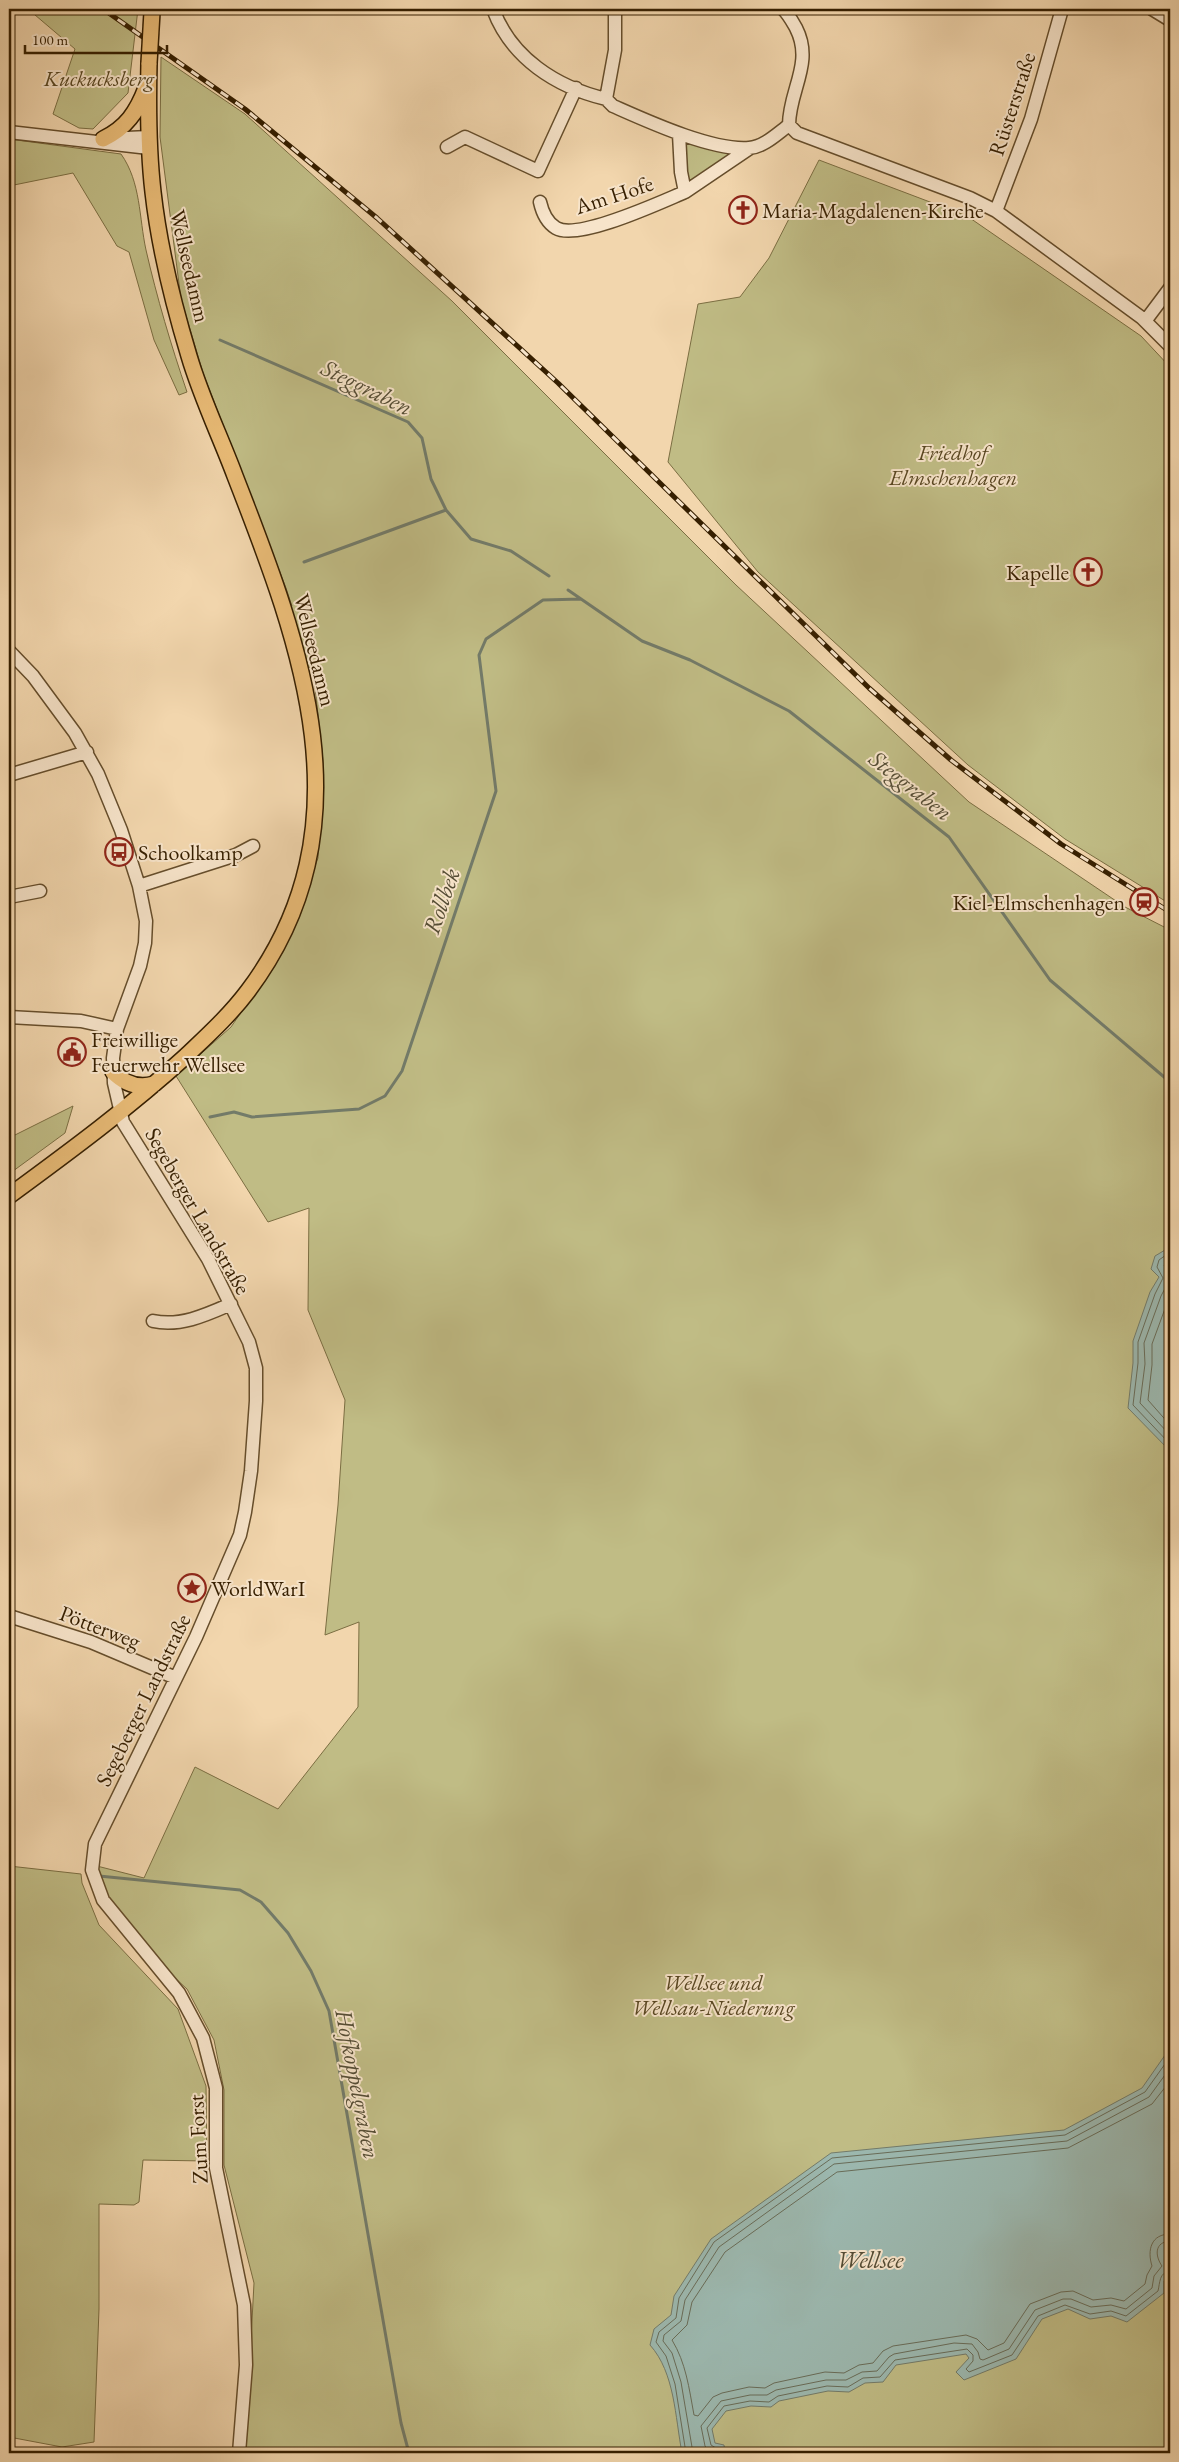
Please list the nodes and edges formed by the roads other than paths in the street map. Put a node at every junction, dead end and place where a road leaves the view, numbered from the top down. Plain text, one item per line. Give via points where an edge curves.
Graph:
1 (493, 9) edge
2 (615, 9) edge
3 (1062, 9) edge
4 (1152, 9) edge
5 (152, 10) edge
6 (790, 11) edge
7 (1170, 20) edge
8 (148, 82) junction
9 (576, 88) junction
10 (606, 99) junction
11 (793, 129) junction
12 (9, 132) edge
13 (679, 134) junction
14 (99, 140) junction
15 (149, 142) junction
16 (447, 147) dead end
17 (750, 148) junction
18 (685, 192) junction
19 (540, 202) dead end
20 (996, 211) junction
21 (1170, 288) edge
22 (1146, 320) junction
23 (1170, 346) edge
24 (9, 651) edge
25 (87, 752) junction
26 (9, 775) edge
27 (253, 846) dead end
28 (139, 886) junction
29 (40, 891) dead end
30 (9, 898) edge
31 (9, 1017) edge
32 (118, 1029) junction
33 (113, 1072) junction
34 (156, 1083) junction
35 (120, 1111) junction
36 (9, 1196) edge
37 (231, 1304) junction
38 (153, 1320) dead end
39 (9, 1616) edge
40 (176, 1678) junction
41 (92, 1858) joint
42 (239, 2453) edge

1 - 9 street via 513,44 539,71
2 - 10 street via 615,50
3 - 20 street, Rüsterstraße via 1031,119
4 - 7 street
5 - 8 main road, Wellseedamm, bridge
6 - 11 street via 804,58 789,116
8 - 14 main road via 130,120 119,131
8 - 15 main road, Wellseedamm
9 - 10 street
9 - 16 street via 538,171 465,137
10 - 13 street via 613,106
11 - 17 street, Am Hofe
11 - 20 street
12 - 14 street
13 - 17 street
13 - 18 street
14 - 15 street
15 - 34 main road, Wellseedamm via 154,202 189,356 264,548 297,648 310,710 316,774 309,852 295,902 267,964 232,1011
17 - 18 street, Am Hofe
18 - 19 street, Am Hofe via 610,222 564,230 556,228 542,213
20 - 22 street
21 - 22 street
22 - 23 street
24 - 25 street, Segeberger Landstraße via 63,714
25 - 26 street
25 - 28 street, Segeberger Landstraße via 122,830
27 - 28 street via 236,856
28 - 32 street, Segeberger Landstraße via 146,921 145,943
29 - 30 street
31 - 32 street via 80,1021
32 - 33 street, Segeberger Landstraße
33 - 34 main road via 130,1084
33 - 35 street, Segeberger Landstraße
34 - 35 main road, Wellseedamm
35 - 36 main road, Wellseedamm
35 - 37 street, Segeberger Landstraße via 122,1122 208,1259
37 - 38 street via 186,1321 163,1323
37 - 40 street, Segeberger Landstraße via 249,1342 256,1368 246,1512 232,1555
39 - 40 street, Pötterweg via 91,1642
40 - 41 street, Segeberger Landstraße via 95,1844
41 - 42 street, Zum Forst via 95,1882 103,1900 179,1993 204,2038 216,2088 216,2168 244,2305 246,2365

